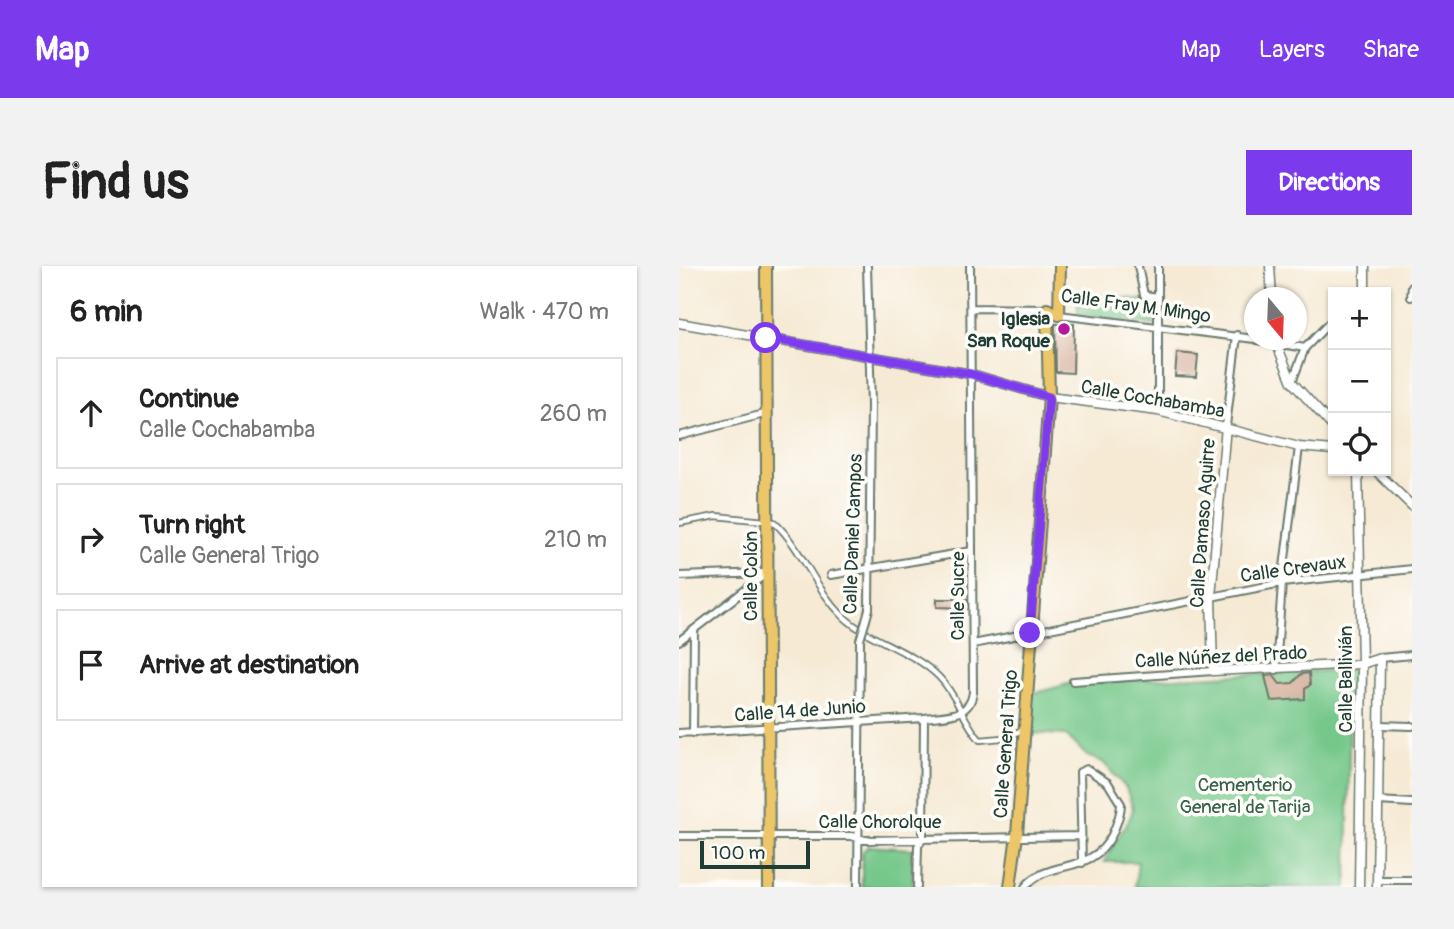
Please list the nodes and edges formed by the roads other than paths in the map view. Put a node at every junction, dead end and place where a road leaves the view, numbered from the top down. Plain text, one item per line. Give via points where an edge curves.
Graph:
1 (767, 266) edge
2 (867, 266) edge
3 (970, 266) edge
4 (1060, 266) edge
5 (1138, 266) edge
6 (1158, 266) edge
7 (1270, 266) edge
8 (1365, 266) edge
9 (1271, 287) edge
10 (1363, 287) edge
11 (1412, 287) edge
12 (1158, 297) junction
13 (1411, 297) edge
14 (971, 309) junction
15 (1047, 309) junction
16 (1059, 315) junction
17 (679, 323) edge
18 (1328, 324) edge
19 (1159, 328) junction
20 (1237, 335) junction
21 (1244, 336) edge
22 (766, 338) junction
23 (1307, 346) edge
24 (1279, 350) edge
25 (1304, 350) edge
26 (869, 354) junction
27 (971, 374) junction
28 (1292, 382) junction
29 (1049, 397) junction
30 (1159, 411) junction
31 (768, 413) junction
32 (1328, 422) edge
33 (1226, 426) junction
34 (679, 436) edge
35 (1299, 447) junction
36 (1328, 450) edge
37 (1358, 476) edge
38 (1381, 476) edge
39 (1412, 506) edge
40 (768, 520) junction
41 (679, 523) edge
42 (972, 551) junction
43 (869, 568) junction
44 (1412, 569) edge
45 (767, 572) junction
46 (831, 575) dead end
47 (1359, 575) junction
48 (679, 576) edge
49 (1282, 583) junction
50 (1211, 597) junction
51 (694, 631) junction
52 (1030, 633) junction
53 (679, 642) edge
54 (973, 644) junction
55 (1412, 654) edge
56 (1380, 658) junction
57 (1362, 664) junction
58 (1276, 670) junction
59 (1213, 671) junction
60 (1073, 681) dead end
61 (961, 713) junction
62 (924, 718) junction
63 (858, 722) junction
64 (1380, 725) junction
65 (1412, 726) edge
66 (768, 727) junction
67 (1024, 730) junction
68 (679, 733) edge
69 (693, 733) junction
70 (1378, 801) junction
71 (1412, 803) edge
72 (1017, 835) junction
73 (679, 836) edge
74 (1081, 836) junction
75 (769, 837) junction
76 (858, 838) junction
77 (923, 838) junction
78 (1082, 863) junction
79 (1412, 880) edge
80 (1377, 883) edge
81 (769, 887) edge
82 (858, 887) edge
83 (917, 887) edge
84 (1010, 887) edge
85 (1025, 887) edge
86 (1359, 887) edge

1 - 22 main road, Calle Colón
2 - 26 street, Calle Daniel Campos
3 - 14 street, Calle Sucre
4 - 16 main road
5 - 12 street via 1144,295
6 - 12 street
7 - 9 street
8 - 10 street
11 - 13 street
12 - 19 street
14 - 15 street, Calle Fray M. Mingo
14 - 27 street, Calle Sucre
15 - 16 main road, Calle Fray M. Mingo
15 - 29 main road, Calle General Trigo
16 - 19 street, Calle Fray M. Mingo
17 - 22 street, Calle Cochabamba
18 - 23 street
19 - 20 street, Calle Fray M. Mingo
19 - 30 street
20 - 21 street, Calle Fray M. Mingo
20 - 33 street, Calle Damaso Aguirre
22 - 26 street, Calle Cochabamba
22 - 31 main road, Calle Colón
24 - 28 street
25 - 28 street
26 - 27 street, Calle Cochabamba
26 - 43 street, Calle Daniel Campos
27 - 29 street, Calle Cochabamba
27 - 42 street, Calle Sucre
28 - 32 street
29 - 30 street, Calle Cochabamba
29 - 52 main road, Calle General Trigo
30 - 33 street, Calle Cochabamba
31 - 34 street
31 - 40 main road, Calle Colón
33 - 35 street, Calle Cochabamba
33 - 50 street, Calle Damaso Aguirre
35 - 36 street, Calle Cochabamba
35 - 49 street
37 - 47 street, Calle Ballivián
38 - 39 street
40 - 41 street via 716,516
40 - 45 main road, Calle Colón
40 - 61 street via 778,525 803,555 845,619 941,678
42 - 43 street
42 - 54 street, Calle Sucre
43 - 46 street
43 - 63 street, Calle Daniel Campos, bridge via 860,640
44 - 47 street, Calle Crevaux
45 - 48 street
45 - 51 street
45 - 66 main road, Calle Colón
47 - 49 street, Calle Crevaux
47 - 57 street, Calle Ballivián
49 - 50 street, Calle Crevaux
49 - 58 street
50 - 52 street, Calle Crevaux
50 - 59 street, Calle Damaso Aguirre
51 - 53 street
51 - 69 street
52 - 54 street, Calle Crevaux
52 - 67 main road, Calle General Trigo
54 - 61 street, Calle Sucre via 972,700
55 - 56 street, Calle Núñez del Prado
56 - 57 street, Calle Núñez del Prado
56 - 64 street, Calle Ballivián
57 - 58 street, Calle Núñez del Prado
57 - 86 street, Calle Ballivián
58 - 59 street, Calle Núñez del Prado
59 - 60 street, Calle Núñez del Prado
61 - 62 street
61 - 67 street via 980,740
62 - 63 street, Calle 14 de Junio
62 - 77 street
63 - 66 street, Calle 14 de Junio
63 - 76 street, Calle Daniel Campos
64 - 65 street
64 - 70 street, Calle Ballivián
66 - 69 street, Calle 14 de Junio
66 - 75 main road, Calle Colón
67 - 72 main road, Calle General Trigo
68 - 69 street, Calle 14 de Junio
70 - 71 street
70 - 80 street, Calle Ballivián
72 - 74 street, Calle Chorolque
72 - 77 street, Calle Chorolque
72 - 84 main road, Calle General Trigo
73 - 75 street, Calle Chorolque
74 - 78 street
74 - 78 street via 1080,772 1092,771 1117,796 1121,810 1106,846
75 - 76 street, Calle Chorolque
75 - 81 main road, Calle Colón
76 - 77 street, Calle Chorolque
76 - 82 street, Calle Daniel Campos
77 - 83 street via 918,846
78 - 85 street via 1032,878
79 - 80 street

